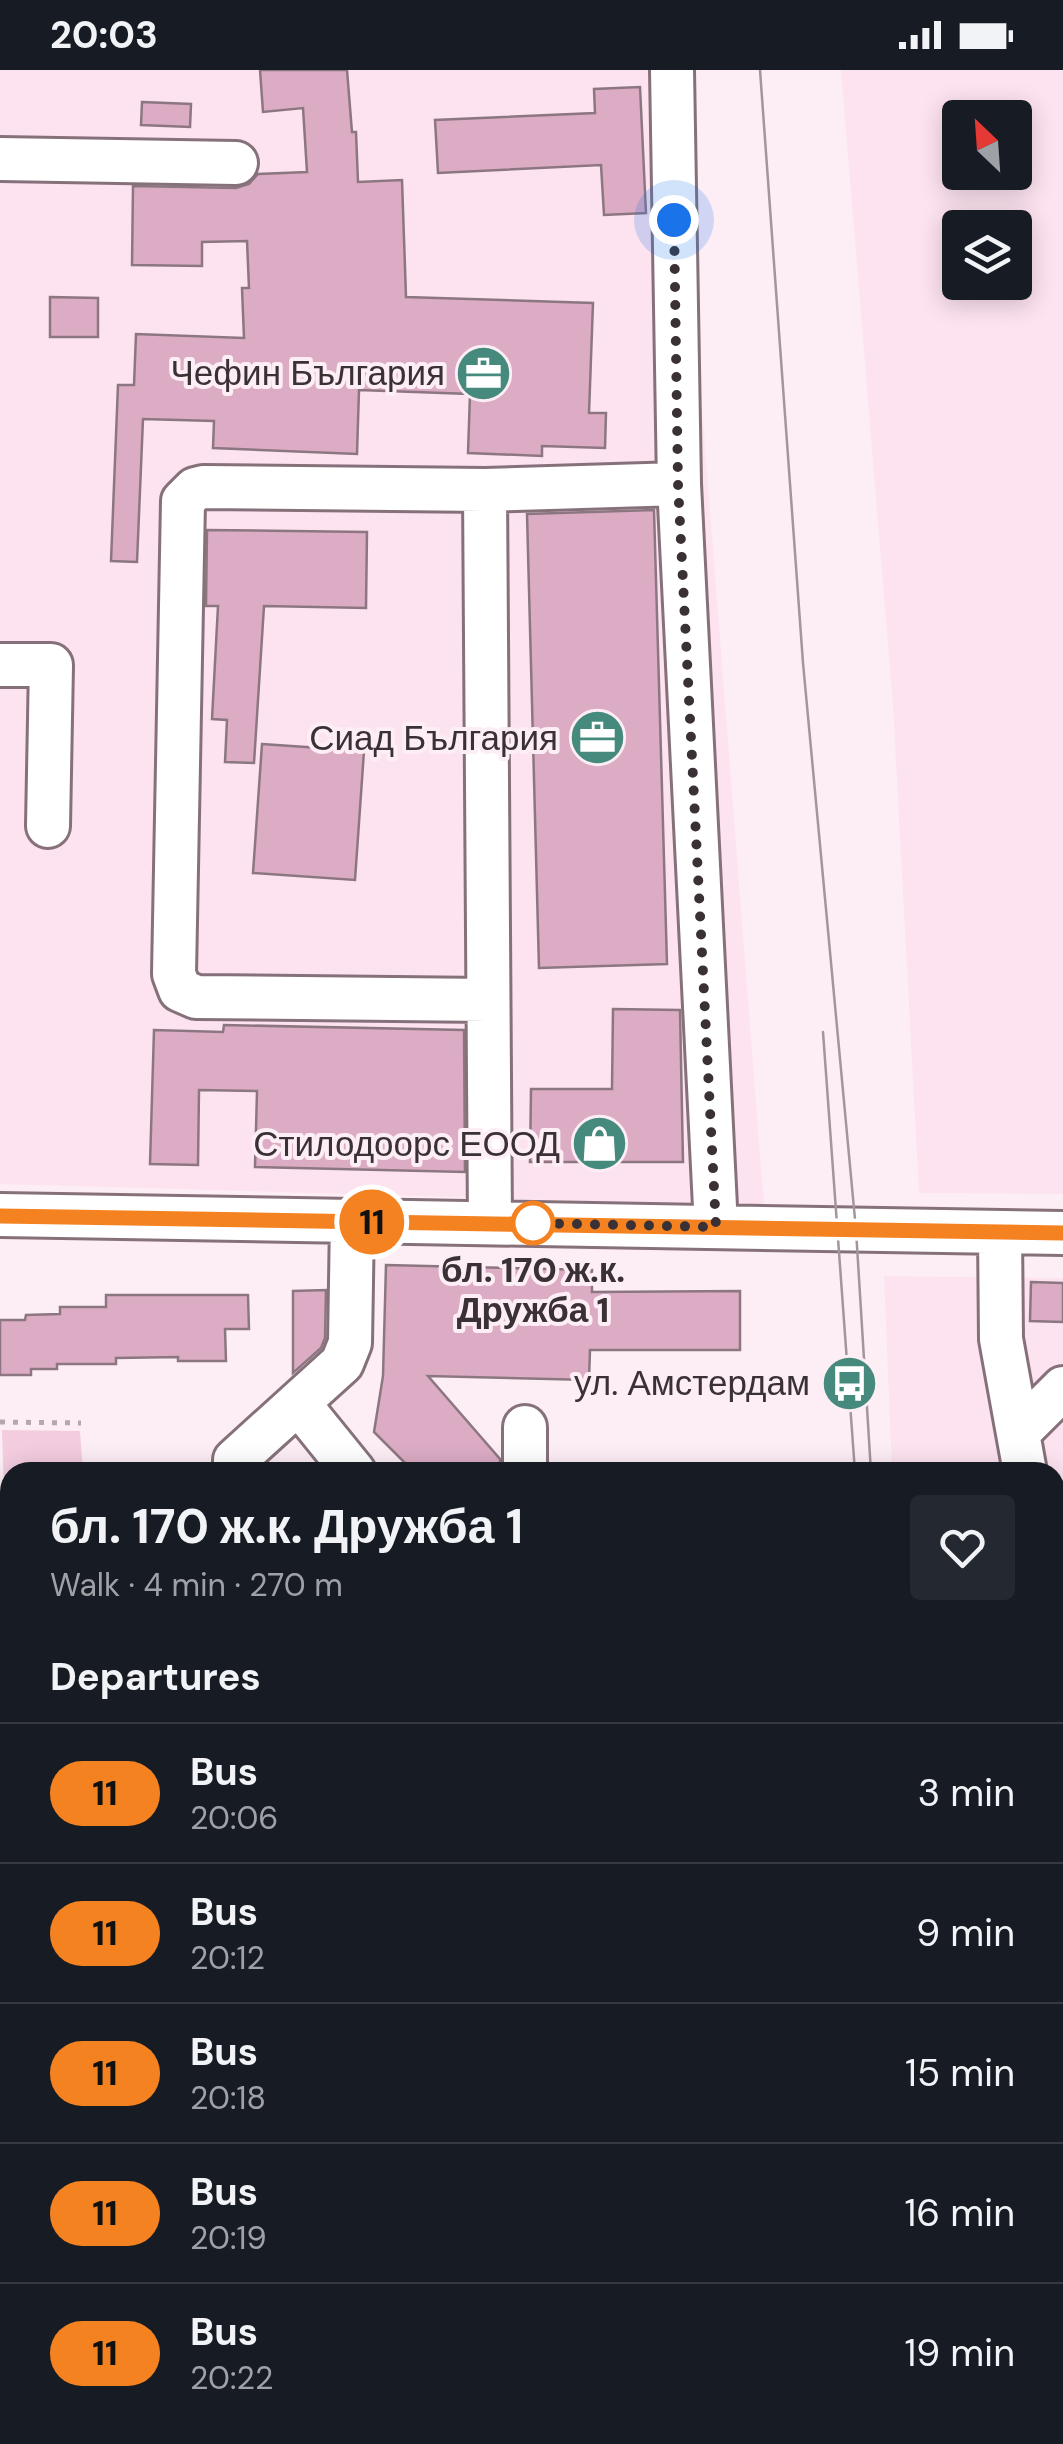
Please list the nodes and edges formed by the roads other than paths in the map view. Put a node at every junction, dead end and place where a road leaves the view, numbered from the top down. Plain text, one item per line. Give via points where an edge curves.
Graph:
1 (672, 70) edge
2 (0, 158) edge
3 (236, 163) dead end
4 (678, 484) junction
5 (485, 490) junction
6 (0, 664) edge
7 (48, 826) dead end
8 (488, 1000) junction
9 (0, 1216) edge
10 (352, 1221) junction
11 (490, 1223) junction
12 (716, 1227) junction
13 (1000, 1232) junction
14 (1063, 1233) edge
15 (1063, 1388) edge
16 (299, 1404) junction
17 (525, 1427) dead end
18 (1033, 1455) edge
19 (235, 1462) edge
20 (346, 1462) edge
21 (525, 1462) edge

1 - 4 street
2 - 3 street
4 - 5 street
4 - 12 street
5 - 8 street
5 - 8 street via 203,487 183,501 174,974 180,990 196,996
6 - 7 street via 52,666
8 - 11 street
9 - 10 street
10 - 11 street
10 - 16 street via 350,1343 342,1363
11 - 12 street
12 - 13 street
13 - 14 street
13 - 18 street via 1001,1339
15 - 18 street
16 - 19 street
16 - 20 street
17 - 21 street

